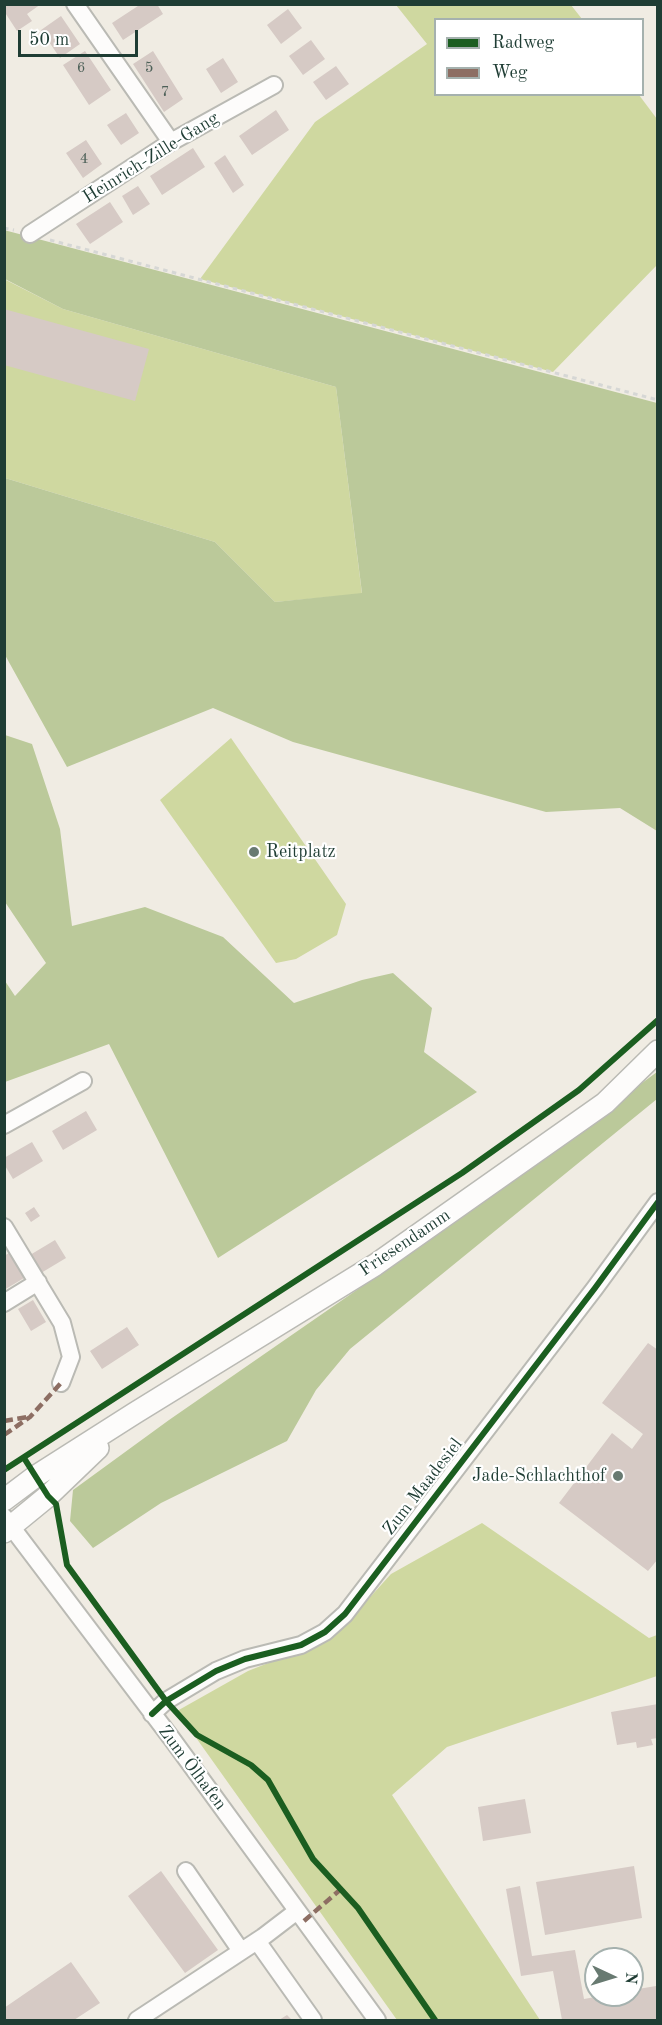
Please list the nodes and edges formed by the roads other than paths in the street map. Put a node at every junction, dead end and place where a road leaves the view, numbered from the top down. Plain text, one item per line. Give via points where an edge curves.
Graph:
1 (75, 4) edge
2 (274, 85) dead end
3 (171, 142) junction
4 (30, 234) road end
5 (657, 1051) edge
6 (83, 1082) dead end
7 (4, 1125) edge
8 (657, 1202) edge
9 (4, 1227) edge
10 (38, 1282) junction
11 (4, 1303) edge
12 (61, 1383) dead end
13 (135, 1413) junction
14 (4, 1500) edge
15 (7, 1525) edge
16 (152, 1714) junction
17 (186, 1871) dead end
18 (297, 1911) junction
19 (257, 1941) junction
20 (241, 1951) junction
21 (137, 2020) edge
22 (313, 2020) edge
23 (377, 2020) edge

1 - 3 street
2 - 3 street, Heinrich-Zille-Gang
3 - 4 street, Heinrich-Zille-Gang
5 - 13 main road, Friesendamm via 605,1103 375,1265
6 - 7 street
8 - 16 street, Zum Maadesiel via 345,1614 325,1632 301,1645 216,1671
9 - 10 street
10 - 11 street
10 - 12 street via 62,1323 71,1357
13 - 14 main road, Friesendamm
13 - 15 main road, Friesendamm via 48,1496
15 - 16 street, Zum Ölhafen
16 - 18 street, Zum Ölhafen
17 - 20 street
18 - 19 street
18 - 23 street, Zum Ölhafen
19 - 20 street
19 - 22 street
20 - 21 street

